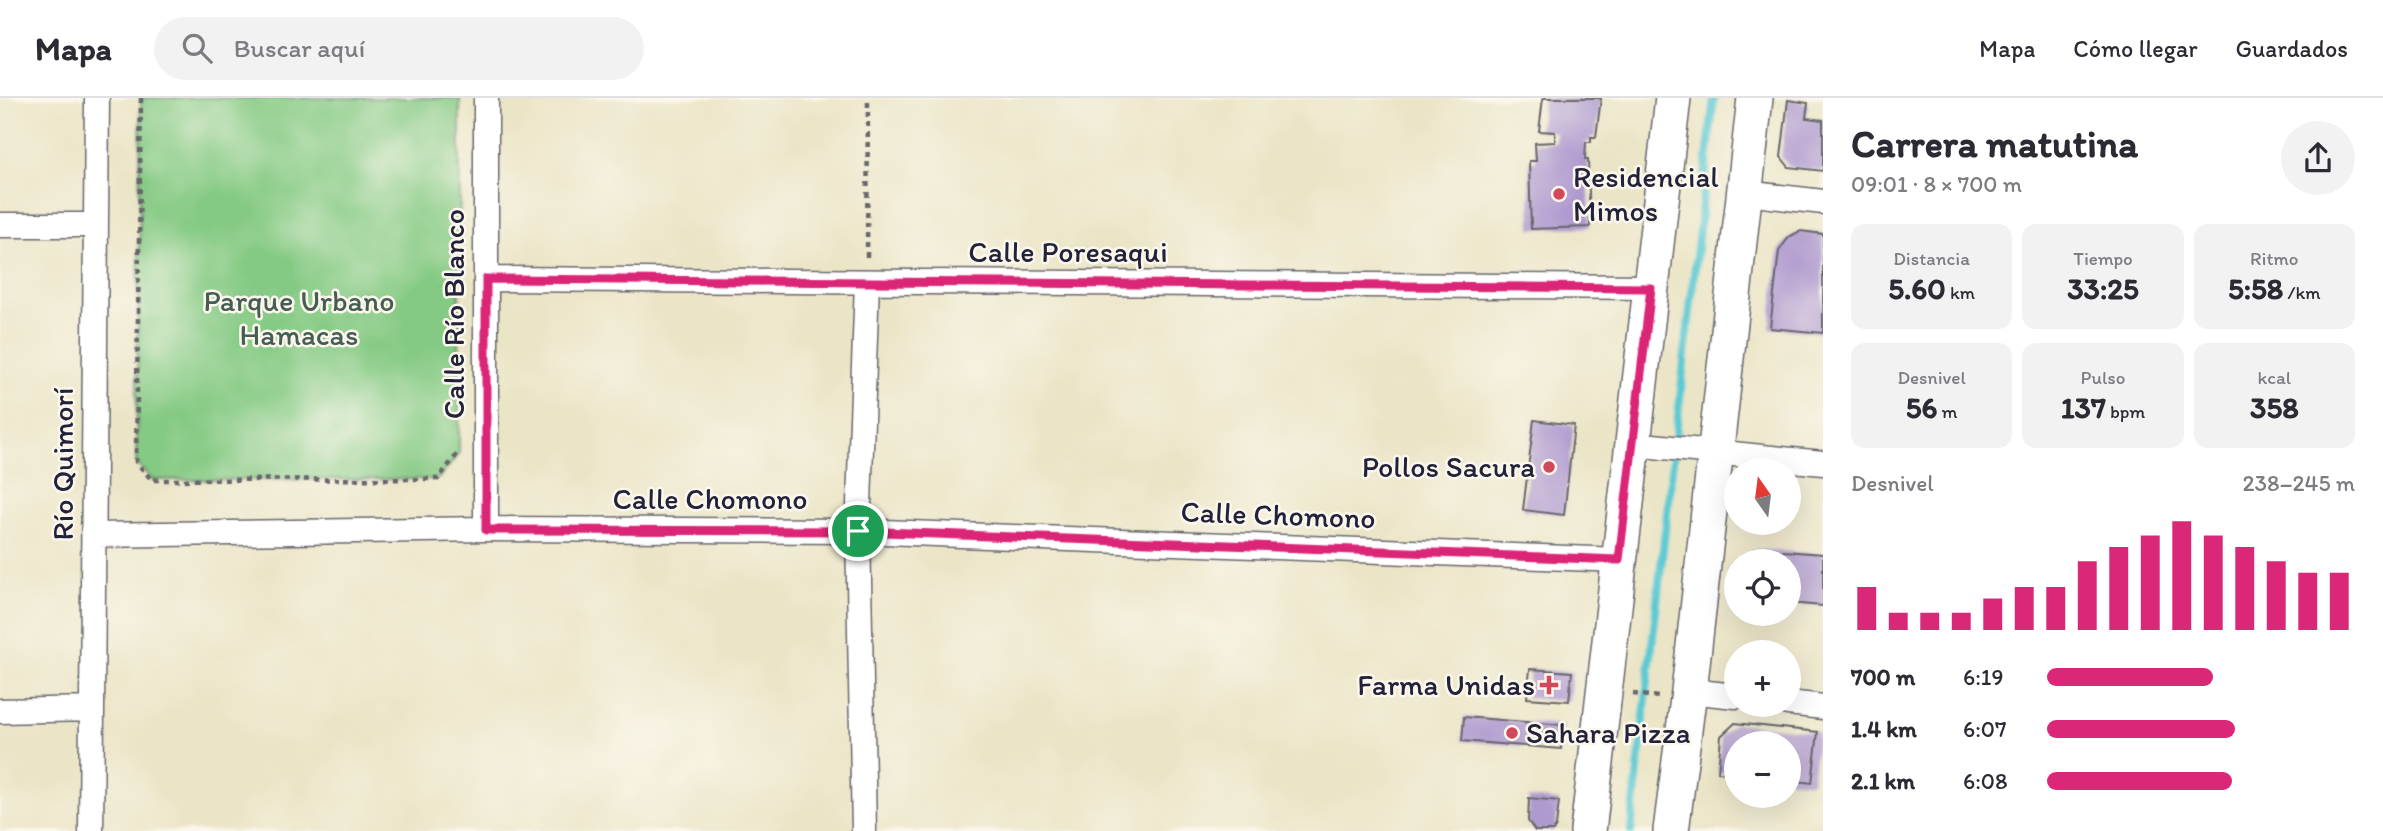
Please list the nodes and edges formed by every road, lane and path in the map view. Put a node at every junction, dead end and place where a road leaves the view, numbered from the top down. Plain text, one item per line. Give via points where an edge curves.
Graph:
1 (97, 98) edge
2 (141, 98) edge
3 (486, 98) edge
4 (867, 98) edge
5 (1673, 98) edge
6 (1755, 98) edge
7 (1745, 193) junction
8 (1823, 202) edge
9 (0, 225) edge
10 (96, 225) junction
11 (486, 279) junction
12 (867, 282) junction
13 (1651, 288) junction
14 (459, 440) dead end
15 (1644, 445) junction
16 (1702, 451) junction
17 (1823, 463) edge
18 (486, 530) junction
19 (858, 531) junction
20 (94, 535) junction
21 (1619, 560) junction
22 (1636, 694) dead end
23 (1677, 694) junction
24 (1724, 696) edge
25 (1801, 704) edge
26 (1823, 707) edge
27 (92, 709) junction
28 (0, 711) edge
29 (91, 831) edge
30 (864, 831) edge
31 (1588, 831) edge
32 (1671, 831) edge

1 - 10 street, Río Quimorí
2 - 14 path via 136,462 152,480 438,479 459,454
3 - 11 street, Calle Río Blanco
4 - 12 path
5 - 13 main road
6 - 7 main road
7 - 8 street
7 - 16 main road
9 - 10 street
10 - 20 street, Río Quimorí
11 - 12 street, Calle Poresaqui
11 - 18 street, Calle Río Blanco
12 - 13 street, Calle Poresaqui
12 - 19 street
13 - 15 main road
15 - 16 street
15 - 21 main road
16 - 17 street
16 - 23 main road
18 - 19 street, Calle Chomono
18 - 20 street, Calle Chomono
19 - 21 street, Calle Chomono
19 - 30 street
20 - 27 street, Río Quimorí
21 - 31 main road
22 - 23 path
23 - 24 street
23 - 32 main road
25 - 26 street
27 - 28 street
27 - 29 street, Río Quimorí

